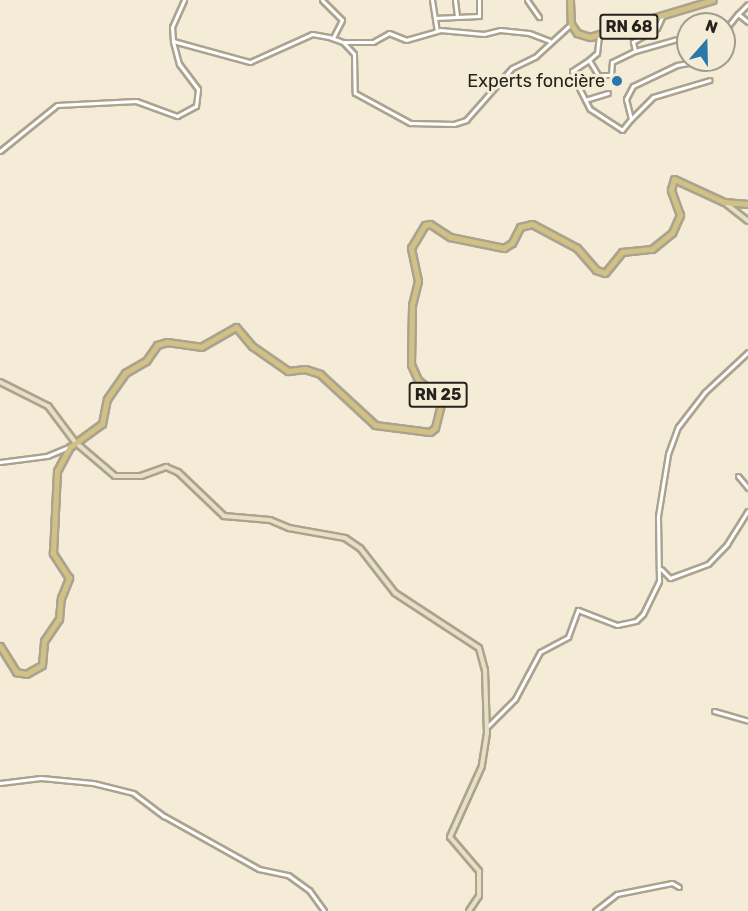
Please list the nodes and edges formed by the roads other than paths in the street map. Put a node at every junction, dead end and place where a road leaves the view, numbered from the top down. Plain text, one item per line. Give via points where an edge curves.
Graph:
1 (184, 0) edge
2 (322, 0) edge
3 (432, 0) edge
4 (455, 0) edge
5 (479, 0) edge
6 (527, 0) edge
7 (570, 0) edge
8 (713, 0) edge
9 (699, 3) edge
10 (748, 4) edge
11 (738, 14) junction
12 (457, 16) junction
13 (662, 16) junction
14 (736, 16) edge
15 (539, 17) dead end
16 (435, 18) junction
17 (748, 22) edge
18 (571, 24) junction
19 (437, 31) junction
20 (599, 35) junction
21 (333, 38) junction
22 (676, 39) edge
23 (173, 41) junction
24 (550, 41) junction
25 (343, 42) junction
26 (635, 51) junction
27 (589, 60) junction
28 (676, 65) edge
29 (710, 80) dead end
30 (608, 93) dead end
31 (585, 100) junction
32 (631, 119) junction
33 (0, 151) edge
34 (724, 202) junction
35 (748, 204) edge
36 (748, 221) edge
37 (748, 352) edge
38 (0, 382) edge
39 (74, 443) junction
40 (0, 462) edge
41 (738, 476) dead end
42 (748, 488) edge
43 (748, 511) edge
44 (660, 567) junction
45 (0, 646) edge
46 (714, 711) dead end
47 (748, 721) edge
48 (487, 727) junction
49 (0, 783) edge
50 (679, 887) dead end
51 (324, 911) edge
52 (469, 911) edge
53 (595, 911) edge

1 - 23 street via 172,27
2 - 21 street via 342,20
3 - 16 street
4 - 12 street
5 - 12 street via 479,16
6 - 15 street
7 - 18 main road
8 - 9 main road, RN 68
9 - 13 main road, RN 68
10 - 11 street
11 - 14 street
11 - 17 street
12 - 16 street
13 - 20 main road, RN 68
13 - 26 street via 657,28 633,42
16 - 19 street
18 - 20 main road, RN 68 via 581,35
18 - 24 street
19 - 24 street via 509,31
19 - 25 street via 421,39 398,39 388,33 373,42
20 - 27 street via 597,53
21 - 23 street via 312,34 250,62
21 - 25 street
22 - 26 street
23 - 33 street via 179,64 198,89 196,106 184,115 167,114 136,101 57,105
24 - 25 street via 535,57 512,68 466,120 454,124 410,123 355,93 356,59
26 - 27 street via 612,62 611,75 598,75
27 - 31 street via 572,71
28 - 32 street via 633,86 626,99
29 - 32 street via 653,97
30 - 31 street
31 - 32 street via 590,109 618,129 625,129
34 - 35 main road, RN 25
34 - 36 street
34 - 39 main road, RN 25 via 674,179 671,190 680,216 672,234 652,249 622,252 605,273 596,270 577,248 532,224 520,227 512,243 504,248 450,237 430,224 425,225 411,248 418,281 412,304 411,364 418,380 442,400 435,428 430,432 375,425 320,374 305,369 288,371 252,346 240,329 232,326 201,347 166,342 157,345 147,361 125,373 107,399 99,428
37 - 44 street via 705,392 678,427 668,454 658,516
38 - 39 street via 48,406
39 - 40 street via 47,456
39 - 45 main road via 54,483 57,525 53,553 69,578 61,598 59,619 44,641 42,665 34,672 16,672
39 - 48 street via 115,476 141,476 166,467 178,472 224,516 270,520 289,528 345,538 360,548 395,593 479,648 485,670
41 - 42 street
43 - 44 street via 727,544 708,564 670,578
44 - 48 street via 654,597 636,621 617,625 578,610 568,637 540,652 515,699
46 - 47 street
48 - 52 street via 482,766 450,837 479,872 479,896
49 - 51 street via 41,778 93,783 133,793 164,816 259,869 288,875 309,890
50 - 53 street via 672,883 617,894

